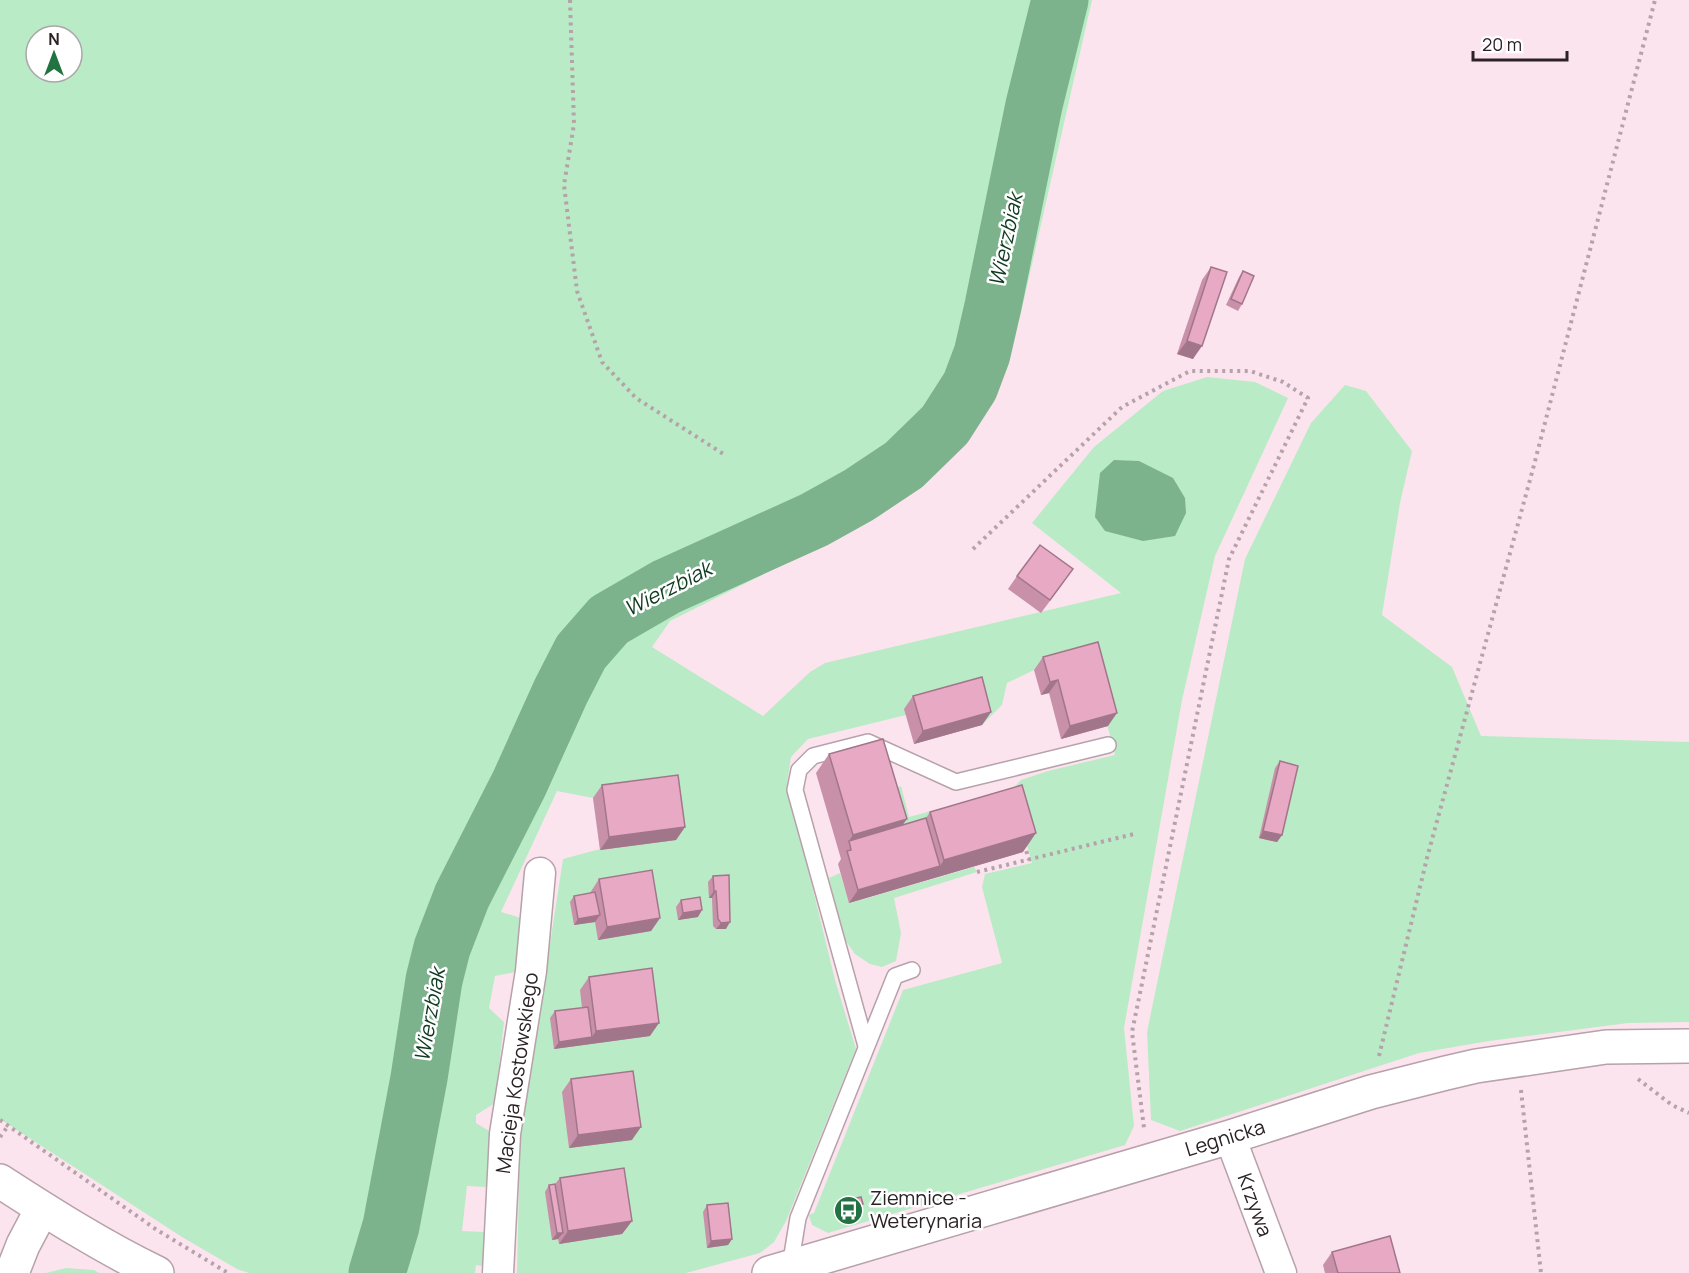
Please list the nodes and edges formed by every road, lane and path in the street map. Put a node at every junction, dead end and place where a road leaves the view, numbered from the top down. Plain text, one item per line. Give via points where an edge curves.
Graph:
1 (570, 0) edge
2 (1655, 0) edge
3 (725, 455) dead end
4 (973, 549) dead end
5 (1108, 745) dead end
6 (1134, 834) dead end
7 (1022, 839) edge
8 (1029, 860) junction
9 (977, 872) edge
10 (540, 873) dead end
11 (912, 970) dead end
12 (866, 1046) junction
13 (1689, 1046) edge
14 (1606, 1047) junction
15 (1518, 1060) junction
16 (1371, 1092) junction
17 (1689, 1113) edge
18 (0, 1120) edge
19 (8, 1126) junction
20 (0, 1137) edge
21 (1230, 1137) junction
22 (1148, 1161) junction
23 (0, 1181) edge
24 (42, 1209) junction
25 (780, 1270) edge
26 (12, 1273) edge
27 (157, 1273) edge
28 (228, 1273) edge
29 (498, 1273) edge
30 (1281, 1273) edge
31 (1541, 1273) edge

1 - 3 path via 574,124 564,185 577,291 602,362 636,398
2 - 16 path via 1427,858
4 - 22 path via 1122,407 1190,370 1250,370 1283,382 1308,398 1229,559 1132,1032
5 - 12 lane via 957,782 868,742 813,756 799,770 795,790
6 - 8 path
7 - 8 path
8 - 9 path
10 - 29 street, Macieja Kostowskiego via 531,971 505,1134
11 - 12 lane via 895,976
12 - 25 lane
13 - 14 street, Legnicka
14 - 15 street, Legnicka
14 - 17 path via 1623,1068
15 - 16 street, Legnicka via 1476,1066
15 - 31 path
16 - 21 street, Legnicka
18 - 19 path
19 - 20 path
19 - 28 path via 157,1230
21 - 22 street, Legnicka
21 - 30 street, Krzywa
22 - 25 street, Legnicka
23 - 24 street
24 - 26 street
24 - 27 street

